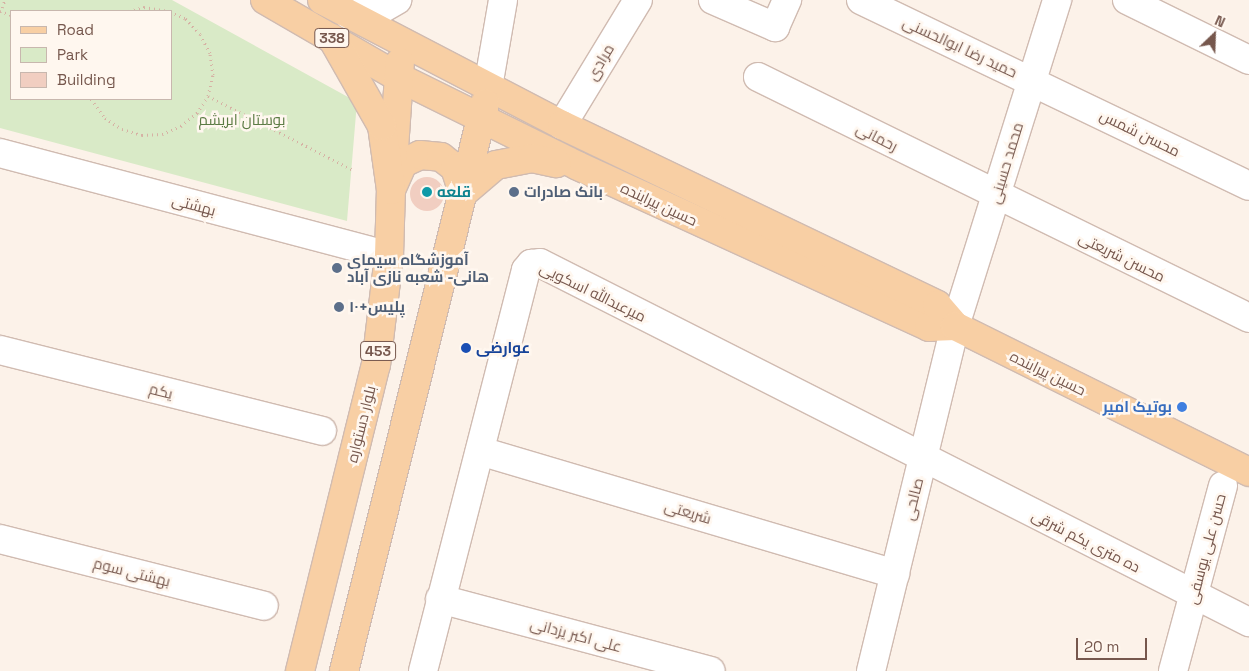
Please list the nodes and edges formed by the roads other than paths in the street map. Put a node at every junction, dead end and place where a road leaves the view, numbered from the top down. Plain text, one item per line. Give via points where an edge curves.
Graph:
1 (265, 0) edge
2 (322, 0) edge
3 (397, 0) edge
4 (503, 0) edge
5 (638, 0) edge
6 (713, 0) edge
7 (787, 0) edge
8 (861, 0) edge
9 (1057, 0) edge
10 (1127, 0) edge
11 (349, 15) junction
12 (331, 37) junction
13 (402, 43) junction
14 (1249, 60) edge
15 (398, 77) junction
16 (758, 77) dead end
17 (1032, 80) junction
18 (488, 87) junction
19 (482, 121) junction
20 (562, 125) junction
21 (0, 153) edge
22 (578, 166) junction
23 (1249, 186) edge
24 (391, 190) junction
25 (463, 193) junction
26 (996, 196) junction
27 (389, 256) junction
28 (1249, 318) edge
29 (955, 326) junction
30 (0, 350) edge
31 (322, 431) dead end
32 (480, 450) junction
33 (923, 459) junction
34 (1249, 472) edge
35 (1223, 486) dead end
36 (0, 539) edge
37 (895, 574) junction
38 (1193, 595) junction
39 (440, 599) junction
40 (264, 606) dead end
41 (1249, 622) edge
42 (300, 671) edge
43 (344, 671) edge
44 (423, 671) edge
45 (711, 671) edge
46 (871, 671) edge
47 (1173, 671) edge

1 - 12 main road, حسین پیراینده / 338
2 - 11 main road, حسین پیراینده / 338
3 - 11 street via 380,10
4 - 18 street
5 - 20 street, مرادی
6 - 7 street via 774,27
8 - 17 street, حمید رضا ابوالحسنی
9 - 17 street, محمد حسینی
10 - 14 street
11 - 13 main road, حسین پیراینده / 338
12 - 15 main road, حسین پیراینده / 338
12 - 24 main road, بلوار دستواره / 453 via 382,126
13 - 15 main road
13 - 18 main road, حسین پیراینده / 338
15 - 19 main road, حسین پیراینده / 338
15 - 24 main road
16 - 26 street, رحمانی
17 - 23 street, محسن شمس
17 - 26 street, محمد حسینی
18 - 19 main road
18 - 20 main road, حسین پیراینده / 338
19 - 22 main road, حسین پیراینده / 338
19 - 25 main road
20 - 29 main road, حسین پیراینده / 338 via 937,305
21 - 27 street, بهشتی
22 - 25 main road via 532,158 496,165
22 - 29 main road, حسین پیراینده / 338 via 929,328
24 - 25 main road via 403,163 420,155 441,157 455,168
24 - 27 main road, بلوار دستواره / 453
25 - 43 main road
26 - 28 street, محسن شریعتی
26 - 29 street, محمد حسینی
27 - 42 main road, بلوار دستواره / 453 via 376,365
29 - 33 street, صالحی
29 - 34 main road, حسین پیراینده / 338
30 - 31 street, یکم
32 - 33 street, میرعبدالله اسکویی via 526,270 531,264 540,263
32 - 37 street, شریعتی
32 - 39 street, میرعبدالله اسکویی
33 - 37 street, صالحی
33 - 38 street, ده متری یکم شرقی
35 - 38 street, حسن علی یوسفی
36 - 40 street, بهشتی سوم
37 - 46 street, صالحی
38 - 41 street, ده متری یکم شرقی
38 - 47 street, حسن علی یوسفی
39 - 44 street, میرعبدالله اسکویی
39 - 45 street, علی اکبر یزدانی

